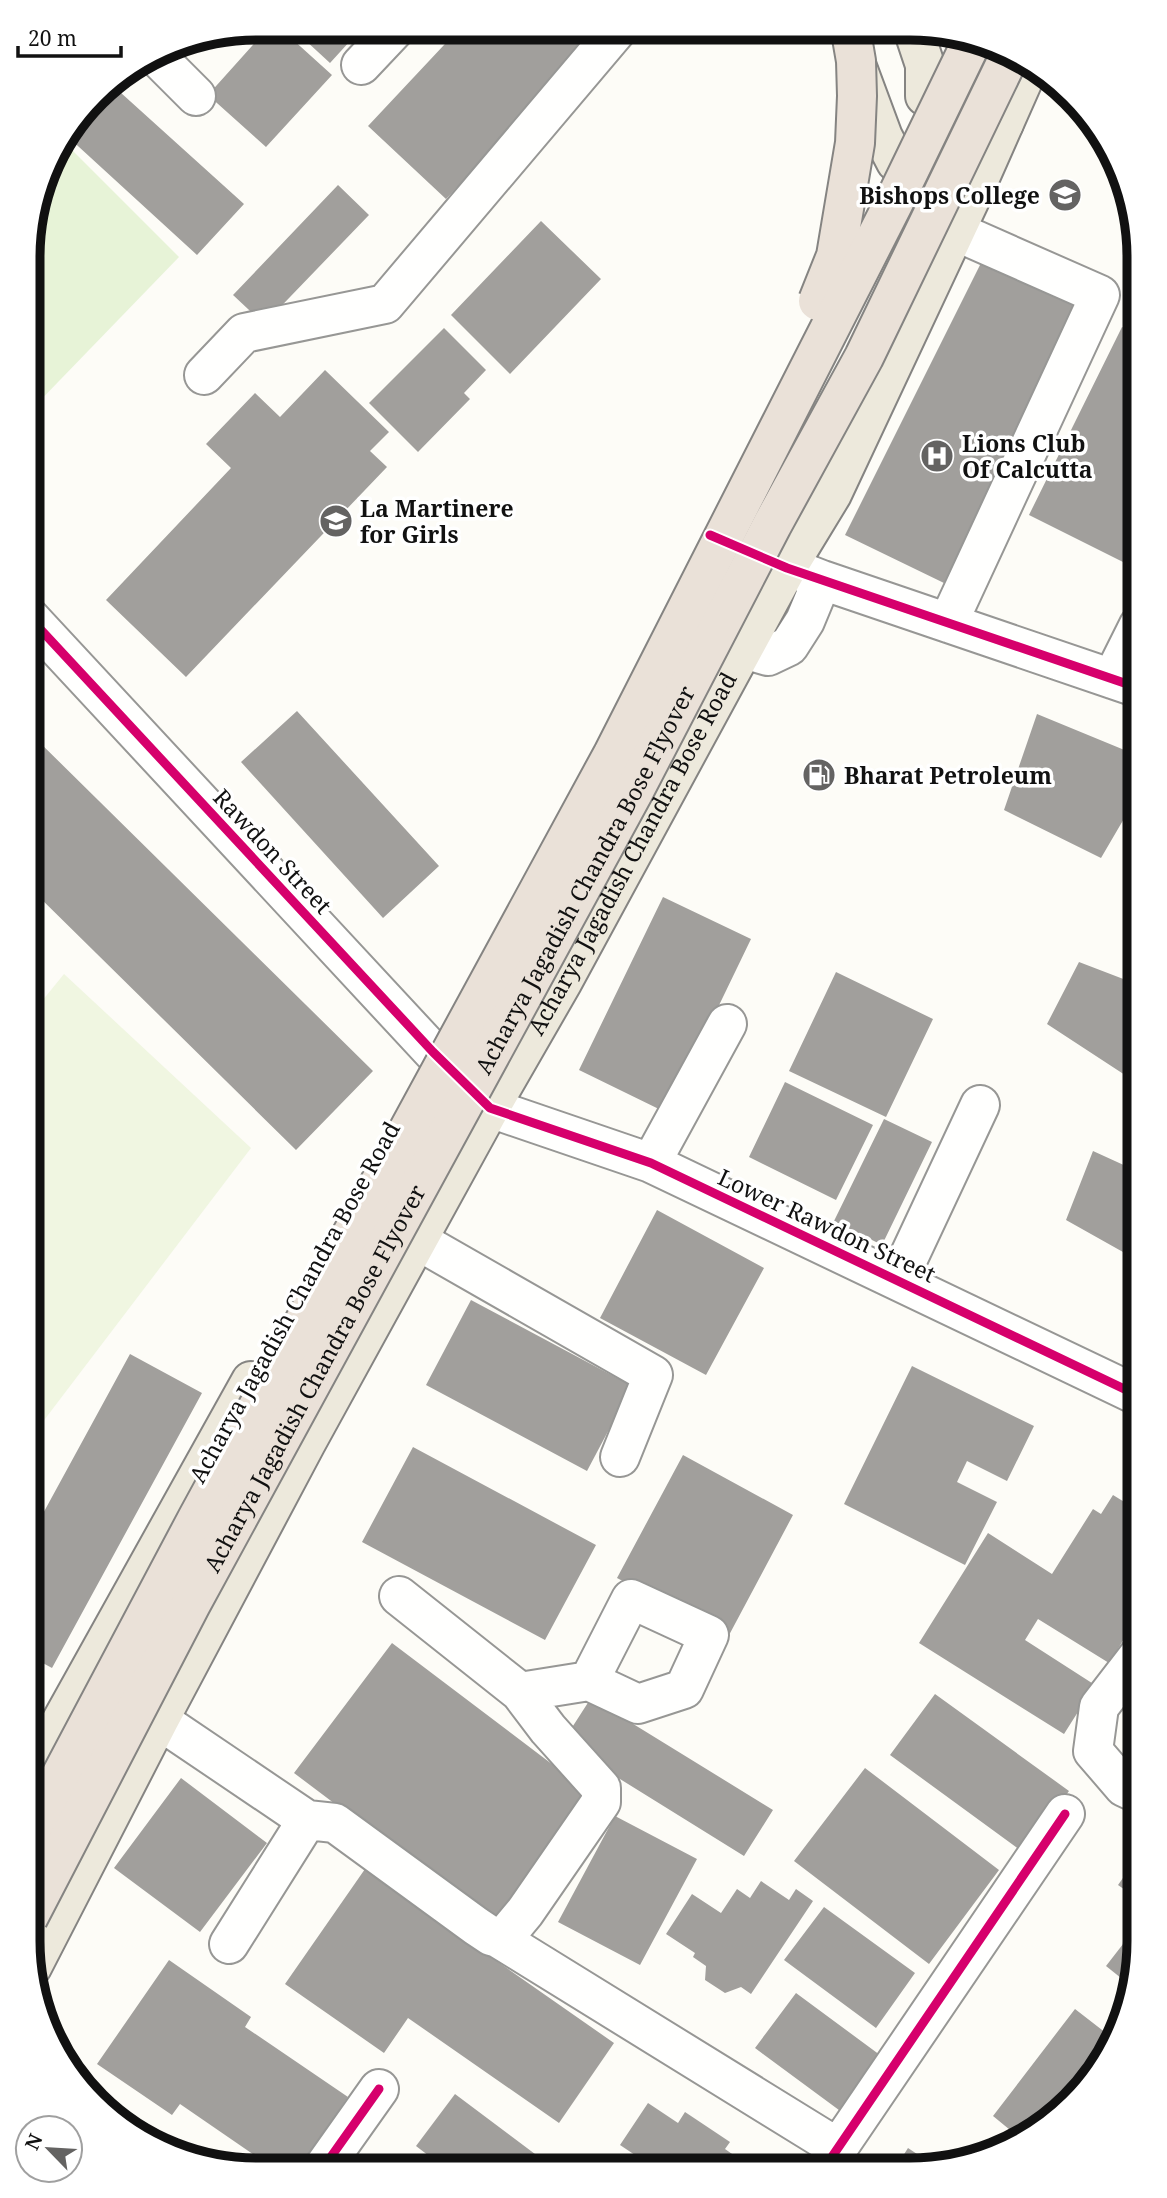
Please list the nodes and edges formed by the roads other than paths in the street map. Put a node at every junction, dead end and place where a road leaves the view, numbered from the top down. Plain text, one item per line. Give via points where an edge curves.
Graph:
1 (608, 40) edge
2 (846, 40) edge
3 (852, 40) edge
4 (385, 41) edge
5 (917, 41) edge
6 (950, 44) edge
7 (968, 49) edge
8 (162, 62) edge
9 (1006, 63) edge
10 (361, 65) dead end
11 (1026, 74) edge
12 (197, 96) dead end
13 (925, 96) junction
14 (1004, 123) junction
15 (896, 162) junction
16 (974, 191) junction
17 (955, 231) junction
18 (204, 375) dead end
19 (710, 535) junction
20 (805, 574) junction
21 (680, 621) junction
22 (948, 623) junction
23 (40, 636) edge
24 (1125, 684) edge
25 (727, 1024) dead end
26 (433, 1052) junction
27 (980, 1105) dead end
28 (490, 1108) junction
29 (652, 1163) junction
30 (417, 1240) junction
31 (898, 1279) junction
32 (1126, 1390) edge
33 (620, 1457) dead end
34 (399, 1596) dead end
35 (1126, 1672) edge
36 (589, 1681) dead end
37 (520, 1692) junction
38 (159, 1720) junction
39 (40, 1760) edge
40 (1126, 1788) edge
41 (1065, 1814) dead end
42 (40, 1815) edge
43 (307, 1820) junction
44 (40, 1895) edge
45 (498, 1938) junction
46 (229, 1944) dead end
47 (41, 1950) edge
48 (379, 2089) dead end
49 (330, 2158) edge
50 (829, 2158) edge
51 (832, 2158) edge

1 - 18 street via 385,304 244,332
2 - 15 main road
3 - 21 highway, bridge via 855,143 836,256
4 - 10 street
5 - 13 main road via 925,65
6 - 13 main road, Acharya Jagadish Chandra Bose Road
7 - 21 highway, Acharya Jagadish Chandra Bose Flyover, bridge
8 - 12 street
9 - 44 highway, Acharya Jagadish Chandra Bose Flyover, bridge via 864,357 634,791 209,1571
11 - 14 main road, Acharya Jagadish Chandra Bose Road
13 - 14 main road
13 - 15 main road, Acharya Jagadish Chandra Bose Road
14 - 16 main road, Acharya Jagadish Chandra Bose Road
15 - 16 main road
15 - 19 main road, Acharya Jagadish Chandra Bose Road
16 - 17 main road, Acharya Jagadish Chandra Bose Road
17 - 20 main road, Acharya Jagadish Chandra Bose Road via 832,494
17 - 22 street via 1100,295
19 - 20 street
19 - 26 main road, Acharya Jagadish Chandra Bose Road via 570,804
20 - 22 street
20 - 28 main road, Acharya Jagadish Chandra Bose Road via 744,649
21 - 42 highway, Acharya Jagadish Chandra Bose Flyover, bridge via 606,767
22 - 24 street
23 - 26 street, Rawdon Street
25 - 29 street
26 - 28 street, Rawdon Street
26 - 39 main road, Acharya Jagadish Chandra Bose Road
27 - 31 street
28 - 29 street, Lower Rawdon Street
28 - 30 main road, Acharya Jagadish Chandra Bose Road
29 - 31 street, Lower Rawdon Street
30 - 33 street via 653,1375
30 - 38 main road, Acharya Jagadish Chandra Bose Road
31 - 32 street, Lower Rawdon Street
34 - 37 street
35 - 40 street via 1099,1707 1093,1751
36 - 37 street
37 - 45 street via 603,1795 525,1912
38 - 43 street
38 - 47 main road, Acharya Jagadish Chandra Bose Road
41 - 51 street
43 - 45 street via 335,1824
43 - 46 street
45 - 50 street
48 - 49 street

